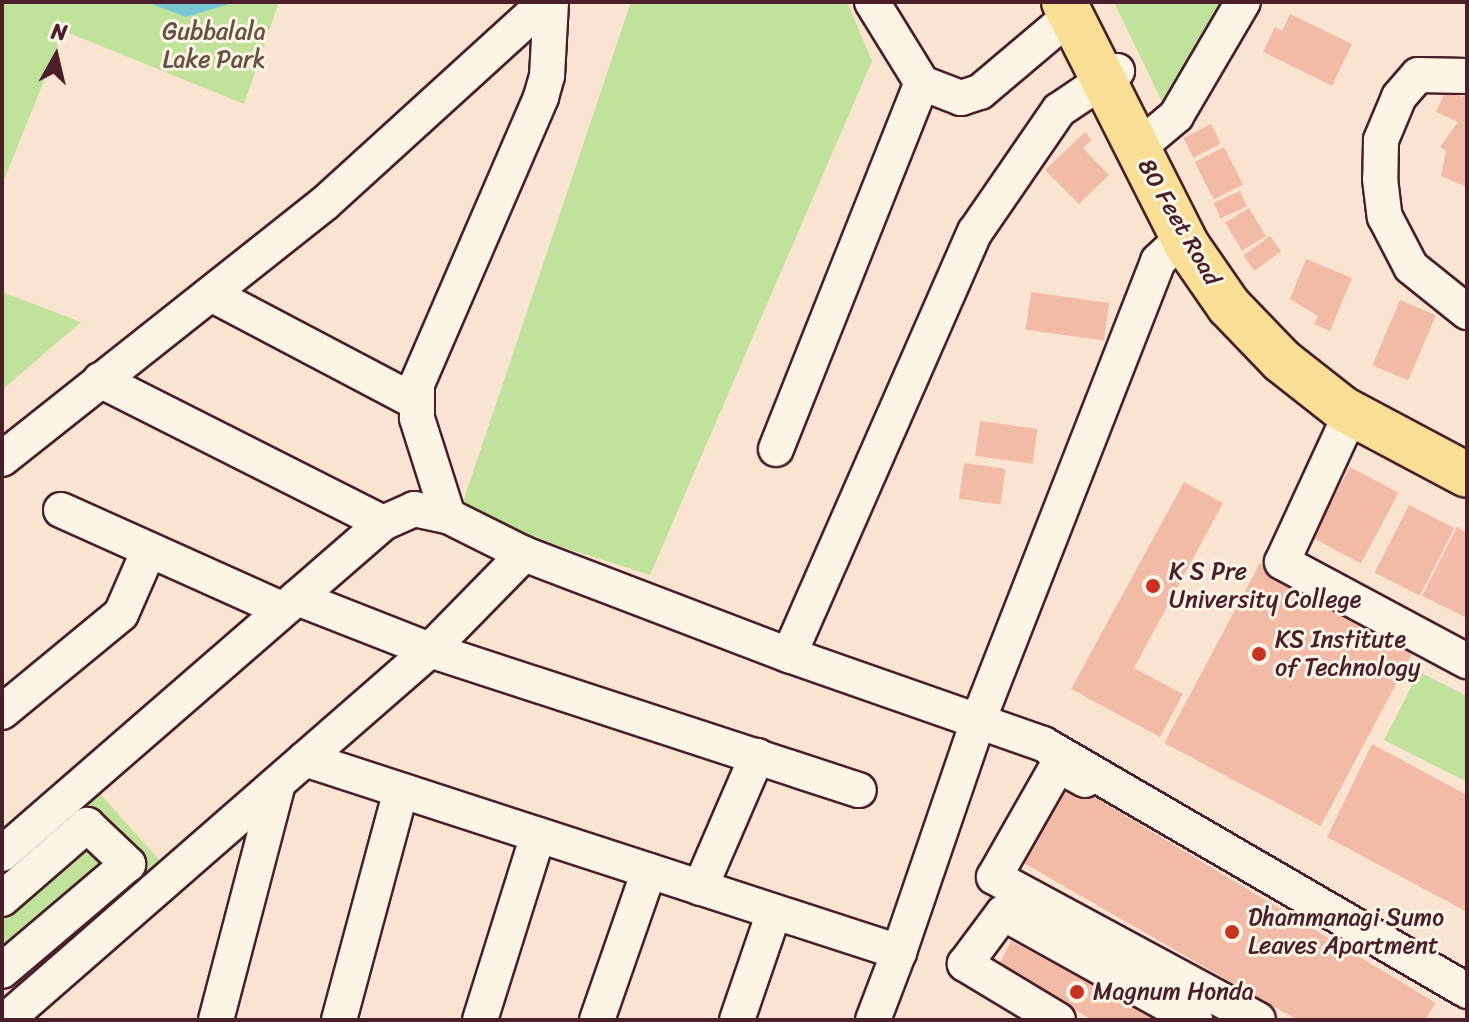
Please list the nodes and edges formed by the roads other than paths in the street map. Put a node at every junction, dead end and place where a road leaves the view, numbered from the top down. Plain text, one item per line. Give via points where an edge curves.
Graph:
1 (548, 2) edge
2 (872, 2) edge
3 (1243, 2) edge
4 (1072, 6) edge
5 (1110, 75) junction
6 (1467, 76) edge
7 (922, 83) junction
8 (1151, 137) junction
9 (1183, 238) junction
10 (211, 294) junction
11 (1467, 312) edge
12 (100, 380) junction
13 (414, 401) junction
14 (1351, 413) junction
15 (776, 449) dead end
16 (1467, 456) edge
17 (2, 459) edge
18 (1467, 475) edge
19 (61, 510) dead end
20 (448, 516) junction
21 (383, 523) junction
22 (149, 550) junction
23 (524, 554) junction
24 (290, 604) junction
25 (430, 650) junction
26 (789, 655) junction
27 (1467, 661) edge
28 (2, 712) edge
29 (978, 721) junction
30 (757, 756) junction
31 (305, 759) junction
32 (278, 783) junction
33 (859, 790) dead end
34 (401, 791) junction
35 (538, 835) junction
36 (2, 854) edge
37 (649, 871) junction
38 (700, 888) junction
39 (2, 899) edge
40 (774, 912) junction
41 (65, 917) junction
42 (90, 947) junction
43 (899, 952) junction
44 (2, 971) edge
45 (1463, 1005) edge
46 (6, 1020) edge
47 (216, 1020) edge
48 (339, 1020) edge
49 (480, 1020) edge
50 (597, 1020) edge
51 (737, 1020) edge
52 (873, 1020) edge
53 (1058, 1020) edge
54 (1195, 1020) edge
55 (1258, 1020) edge

1 - 10 street via 325,203
1 - 13 street via 547,76 541,97
2 - 7 street
3 - 8 street via 1176,116
4 - 5 main road, 80 Feet Road
4 - 7 street via 980,92 961,98
5 - 8 main road, 80 Feet Road
5 - 9 main road, 80 Feet Road
5 - 26 street via 1059,110 975,232
6 - 11 street via 1418,75 1399,97 1381,140 1380,179 1385,217 1411,267
7 - 15 street
8 - 16 main road, 80 Feet Road via 1201,235 1267,323 1352,394
9 - 14 main road, 80 Feet Road via 1255,334
9 - 29 street via 1158,261
10 - 12 street
10 - 13 street
12 - 17 street
12 - 21 street
13 - 20 street
14 - 18 main road, 80 Feet Road
14 - 27 street via 1282,562
19 - 22 street
20 - 21 street via 414,509
20 - 23 street
21 - 24 street
22 - 24 street
22 - 28 street via 121,614
23 - 25 street
23 - 26 street
24 - 25 street
24 - 36 street
25 - 30 street
25 - 31 street
26 - 29 street
29 - 43 street
29 - 45 street via 1043,744
30 - 33 street
30 - 38 street
31 - 32 street
31 - 34 street
32 - 42 street
32 - 47 street
34 - 35 street
34 - 48 street
35 - 37 street
35 - 49 street
37 - 38 street
37 - 50 street
38 - 40 street
39 - 41 street via 87,825 128,864
40 - 43 street
40 - 51 street
41 - 42 street
41 - 44 street
42 - 46 street
43 - 52 street
45 - 55 street via 1058,765 994,877
53 - 54 street via 965,964 1003,913

